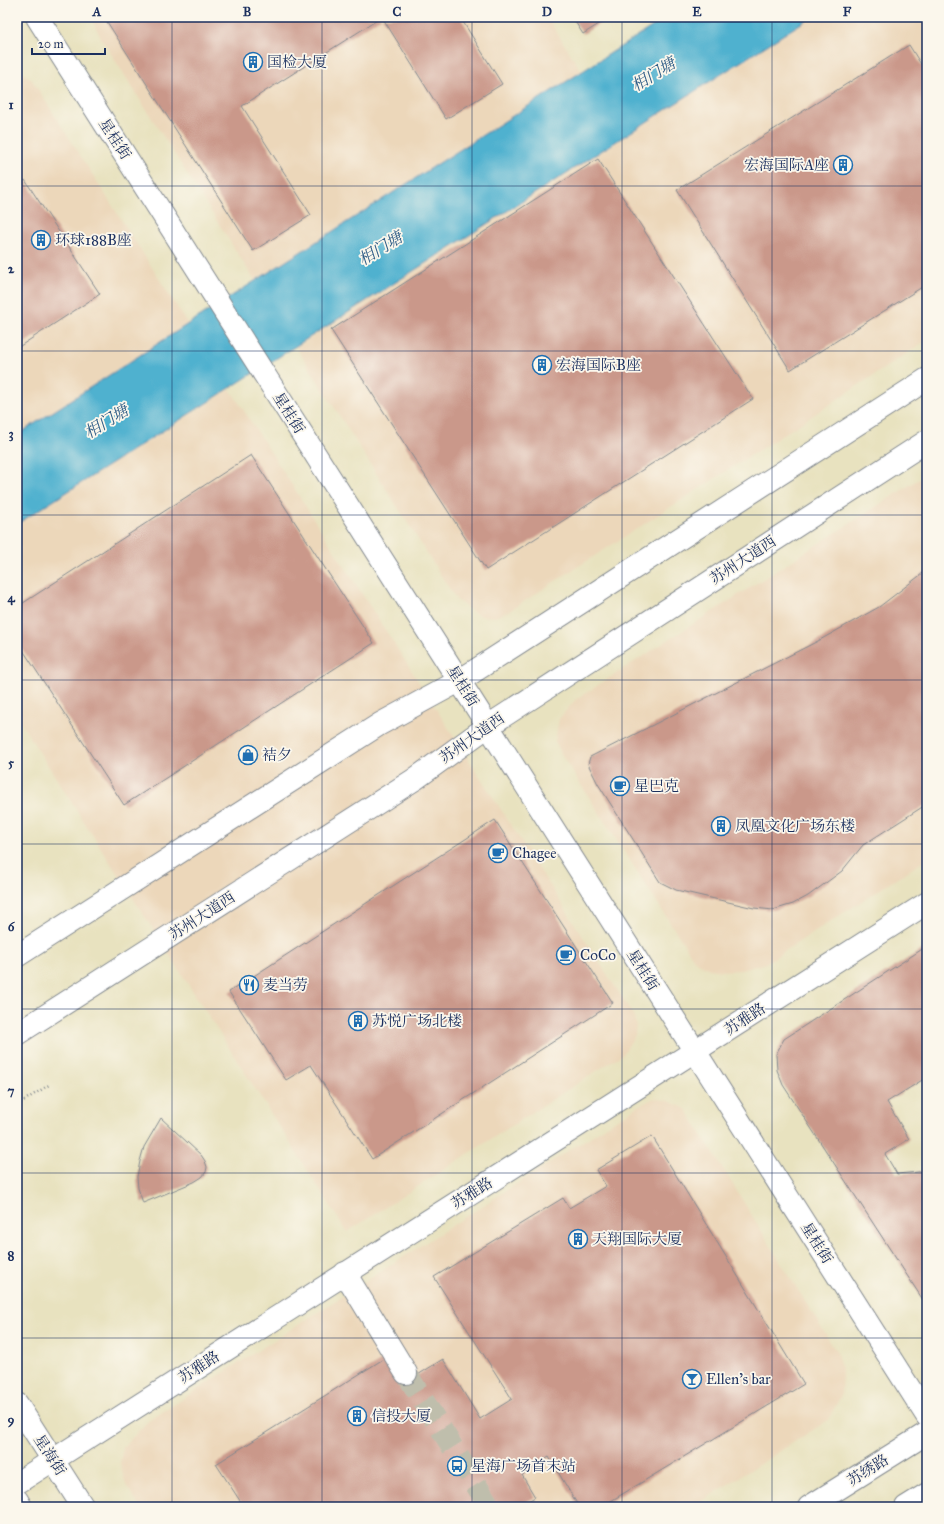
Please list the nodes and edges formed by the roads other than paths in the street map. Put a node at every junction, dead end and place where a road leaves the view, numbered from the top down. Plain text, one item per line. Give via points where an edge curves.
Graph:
1 (37, 17) edge
2 (927, 378) edge
3 (927, 441) edge
4 (459, 681) junction
5 (488, 726) junction
6 (927, 903) edge
7 (17, 956) edge
8 (17, 1034) edge
9 (694, 1051) junction
10 (345, 1273) junction
11 (406, 1373) tunnel mouth
12 (17, 1404) edge
13 (927, 1416) edge
14 (927, 1433) edge
15 (53, 1460) junction
16 (17, 1483) edge
17 (927, 1494) edge
18 (17, 1500) edge
19 (21, 1507) edge
20 (84, 1507) edge
21 (809, 1507) edge
22 (906, 1507) edge

1 - 4 street, 星桂街
2 - 4 street
3 - 5 street, 苏州大道西
4 - 5 street, 星桂街
4 - 7 street via 380,724
5 - 8 street, 苏州大道西 via 415,779
5 - 9 street, 星桂街
6 - 9 street, 苏雅路
9 - 10 street, 苏雅路
9 - 13 street, 星桂街
10 - 11 street
10 - 15 street, 苏雅路
12 - 15 street, 星海街
14 - 21 street, 苏绣路
15 - 16 street, 苏雅路
15 - 20 street, 星海街
17 - 22 street
18 - 19 street

